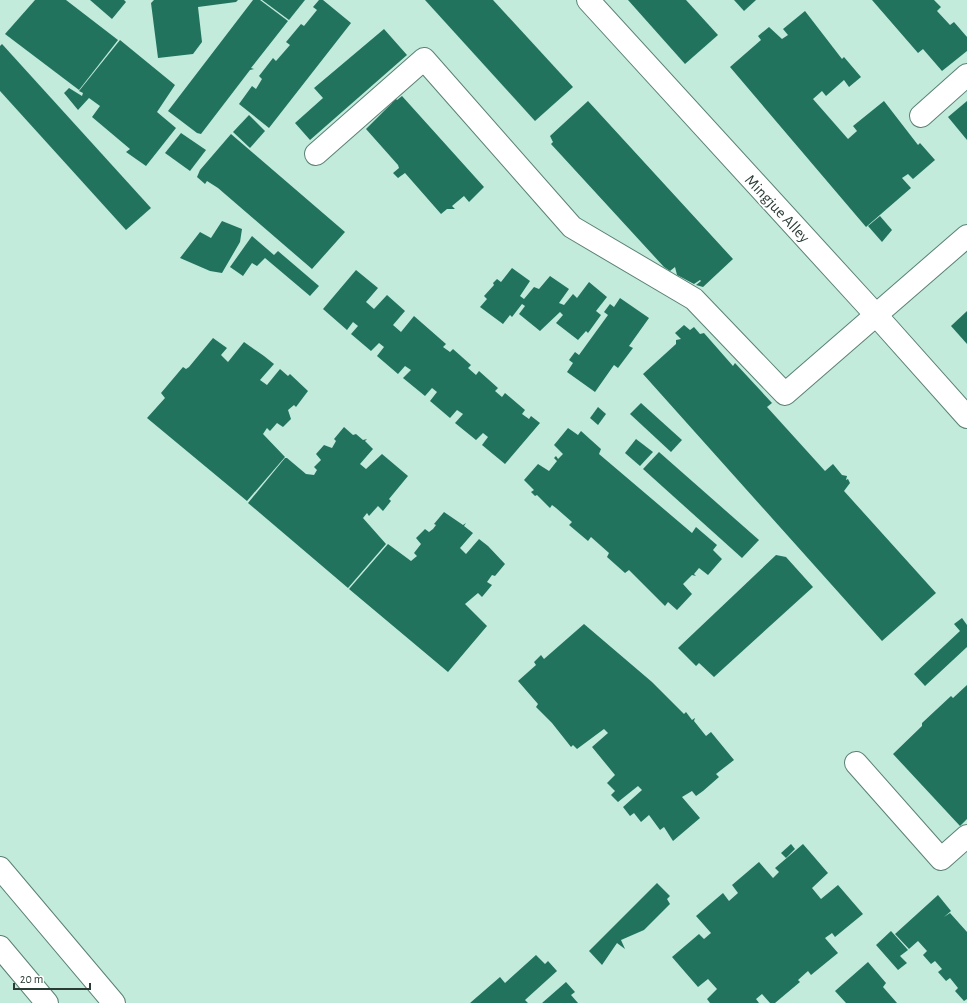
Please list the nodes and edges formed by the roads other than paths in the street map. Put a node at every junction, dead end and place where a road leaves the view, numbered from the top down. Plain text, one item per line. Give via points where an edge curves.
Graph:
1 (588, 0) edge
2 (967, 76) edge
3 (921, 116) dead end
4 (316, 154) dead end
5 (967, 236) edge
6 (876, 315) junction
7 (967, 417) edge
8 (856, 763) dead end
9 (967, 836) edge
10 (0, 868) edge
11 (0, 947) edge
12 (47, 1003) edge
13 (114, 1003) edge

1 - 6 street, Mingjue Alley
2 - 3 street
4 - 6 street via 424,59 572,227 694,299 785,394
5 - 6 street
6 - 7 street, Mingjue Alley
8 - 9 street via 941,859
10 - 13 street
11 - 12 street

